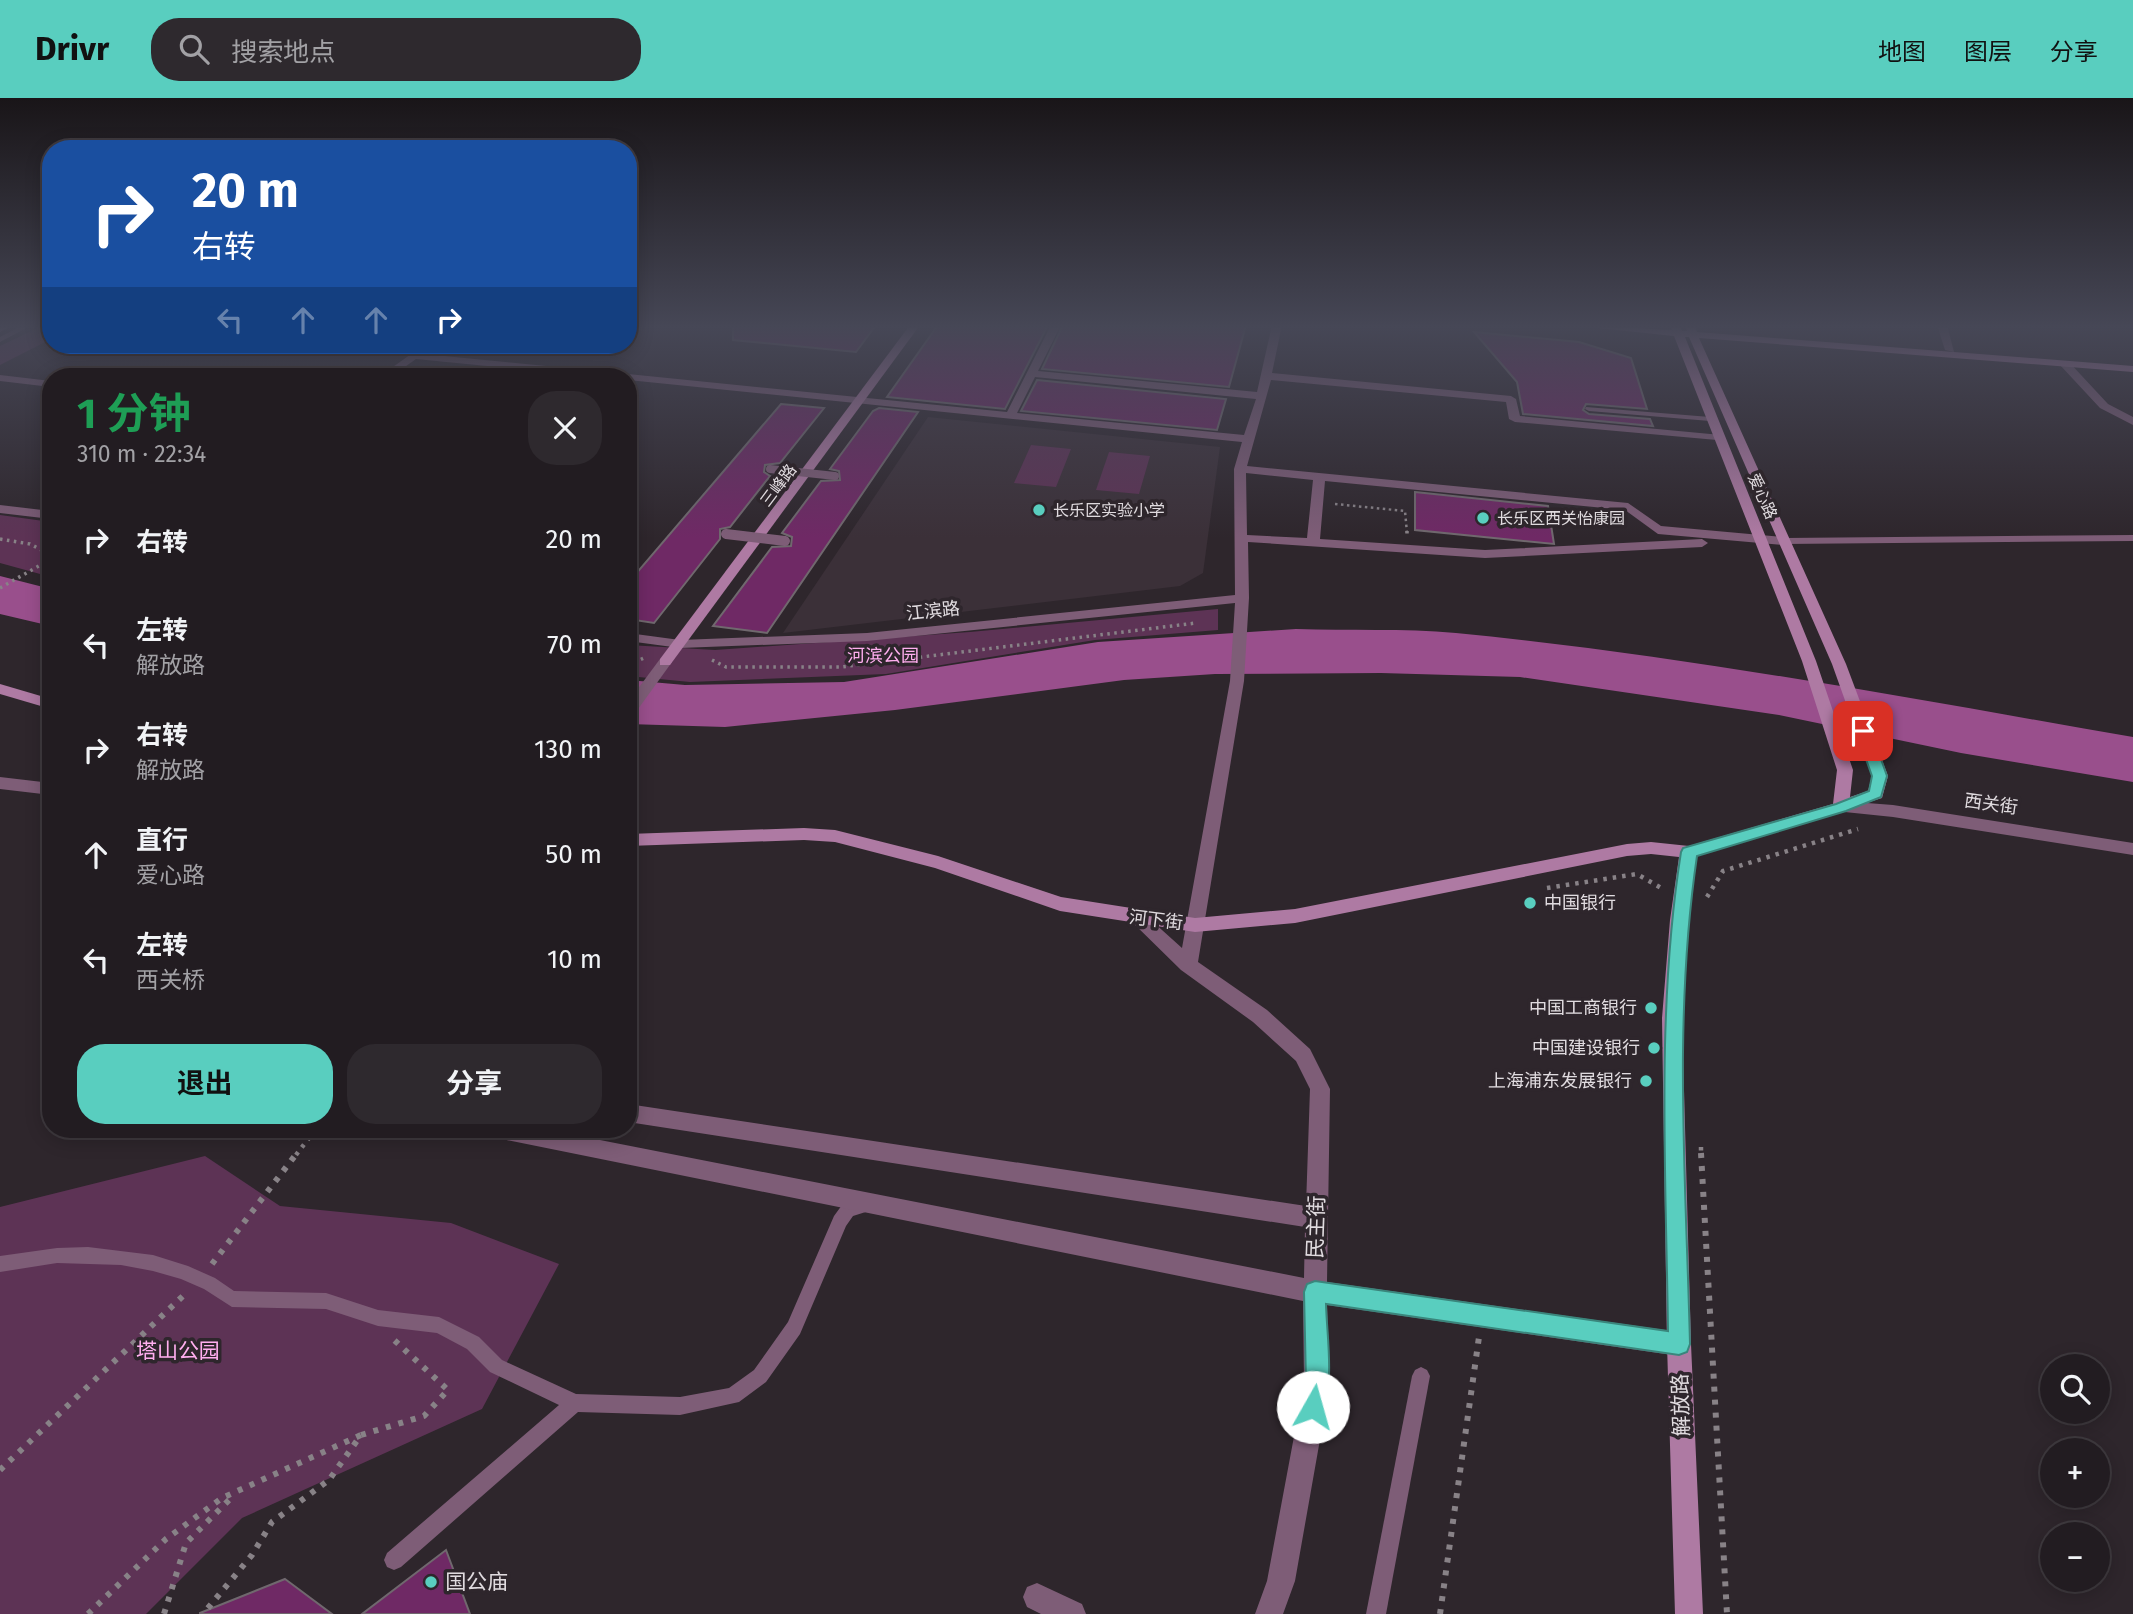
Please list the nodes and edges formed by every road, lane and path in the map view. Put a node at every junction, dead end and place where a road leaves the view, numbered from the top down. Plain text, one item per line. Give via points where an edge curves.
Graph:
1 (817, 396) edge
2 (863, 396) edge
3 (1021, 396) edge
4 (1262, 396) edge
5 (1476, 396) edge
6 (1701, 396) edge
7 (1720, 396) edge
8 (2094, 396) edge
9 (860, 400) junction
10 (1589, 409) dead end
11 (1010, 416) junction
12 (1710, 419) junction
13 (2133, 422) edge
14 (1717, 437) junction
15 (1248, 439) junction
16 (770, 469) dead end
17 (1240, 469) junction
18 (835, 476) dead end
19 (1319, 477) junction
20 (1317, 502) junction
21 (0, 509) edge
22 (42, 514) edge
23 (726, 534) dead end
24 (1241, 538) junction
25 (2133, 538) edge
26 (0, 539) edge
27 (785, 541) dead end
28 (1758, 541) junction
29 (1783, 541) junction
30 (1313, 543) junction
31 (1408, 549) junction
32 (42, 551) edge
33 (42, 563) edge
34 (0, 588) edge
35 (1242, 598) junction
36 (1204, 621) dead end
37 (637, 638) edge
38 (680, 644) junction
39 (665, 662) joint
40 (0, 689) edge
41 (42, 701) edge
42 (637, 701) edge
43 (0, 783) edge
44 (42, 788) edge
45 (1841, 807) junction
46 (1858, 829) dead end
47 (637, 840) edge
48 (2133, 849) edge
49 (1689, 852) junction
50 (1540, 889) dead end
51 (1665, 891) dead end
52 (1705, 906) dead end
53 (1136, 917) junction
54 (1195, 925) junction
55 (1188, 965) junction
56 (637, 1114) edge
57 (1700, 1134) dead end
58 (309, 1138) edge
59 (544, 1138) edge
60 (877, 1202) junction
61 (1317, 1218) junction
62 (0, 1264) edge
63 (199, 1280) junction
64 (1315, 1292) junction
65 (1482, 1316) junction
66 (378, 1318) junction
67 (1679, 1344) junction
68 (1421, 1376) dead end
69 (575, 1403) junction
70 (361, 1436) junction
71 (0, 1471) edge
72 (234, 1495) junction
73 (394, 1560) dead end
74 (1037, 1597) dead end
75 (92, 1612) edge
76 (164, 1614) edge
77 (203, 1614) edge
78 (1072, 1614) edge
79 (1269, 1614) edge
80 (1376, 1614) edge
81 (1440, 1614) edge
82 (1689, 1614) edge
83 (1727, 1614) edge

1 - 9 street
2 - 9 main road, 三峰路
3 - 11 street
4 - 15 street
5 - 14 street via 1511,399 1515,419
6 - 12 main road, 爱心路
7 - 29 main road, 爱心路
8 - 13 street
9 - 11 street
9 - 38 main road, 三峰路
10 - 12 lane
11 - 15 street
12 - 14 main road, 爱心路
14 - 28 main road, 爱心路
15 - 17 street
16 - 18 lane, bridge
17 - 19 street
17 - 24 street
19 - 20 street
19 - 28 street via 1628,507 1658,530
20 - 30 street
20 - 31 path via 1405,511
21 - 22 street
23 - 27 lane, bridge
24 - 30 street
24 - 35 street
25 - 29 lane
26 - 32 path via 30,544
28 - 29 street
28 - 31 street via 1485,554
28 - 45 main road, 爱心路 via 1809,661 1845,770
29 - 45 main road, 爱心路 via 1839,664 1880,776 1876,794
30 - 31 street
33 - 34 path
35 - 38 street, 江滨路 via 867,637
35 - 54 street via 1237,681
36 - 38 path via 841,667 726,667
37 - 38 street, 江滨路
38 - 39 main road, 三峰路
39 - 42 street
40 - 41 main road
43 - 44 street
45 - 48 street, 西关街 via 1919,814
45 - 49 main road
46 - 52 path via 1723,871
47 - 53 main road, 河下街 via 835,836 938,862 1060,904
49 - 54 main road, 河下街 via 1627,850 1295,916
49 - 67 main road, 解放路 via 1672,1018
50 - 51 path via 1637,874
53 - 54 main road, 河下街
53 - 55 street, 民主街
54 - 55 street
55 - 61 street, 民主街 via 1260,1016 1303,1055 1320,1089
56 - 61 street
57 - 83 path
58 - 63 path
59 - 60 street
60 - 64 street
60 - 69 lane via 848,1210 794,1328 760,1376 733,1396 680,1406
61 - 64 street, 民主街
62 - 63 lane via 51,1255 117,1257 155,1263
63 - 66 lane via 232,1300 326,1301
63 - 71 path
64 - 65 street
64 - 79 street, 民主街 via 1317,1382 1281,1581
65 - 67 street
65 - 81 path
66 - 69 lane via 439,1325 474,1343 496,1366
66 - 70 path via 397,1349 448,1390 424,1416
67 - 82 main road, 解放路
68 - 80 lane
69 - 73 lane
70 - 72 path via 261,1478
70 - 77 path via 329,1480 272,1522 252,1555
72 - 75 path via 222,1498 166,1539
72 - 76 path via 186,1543
74 - 78 street

